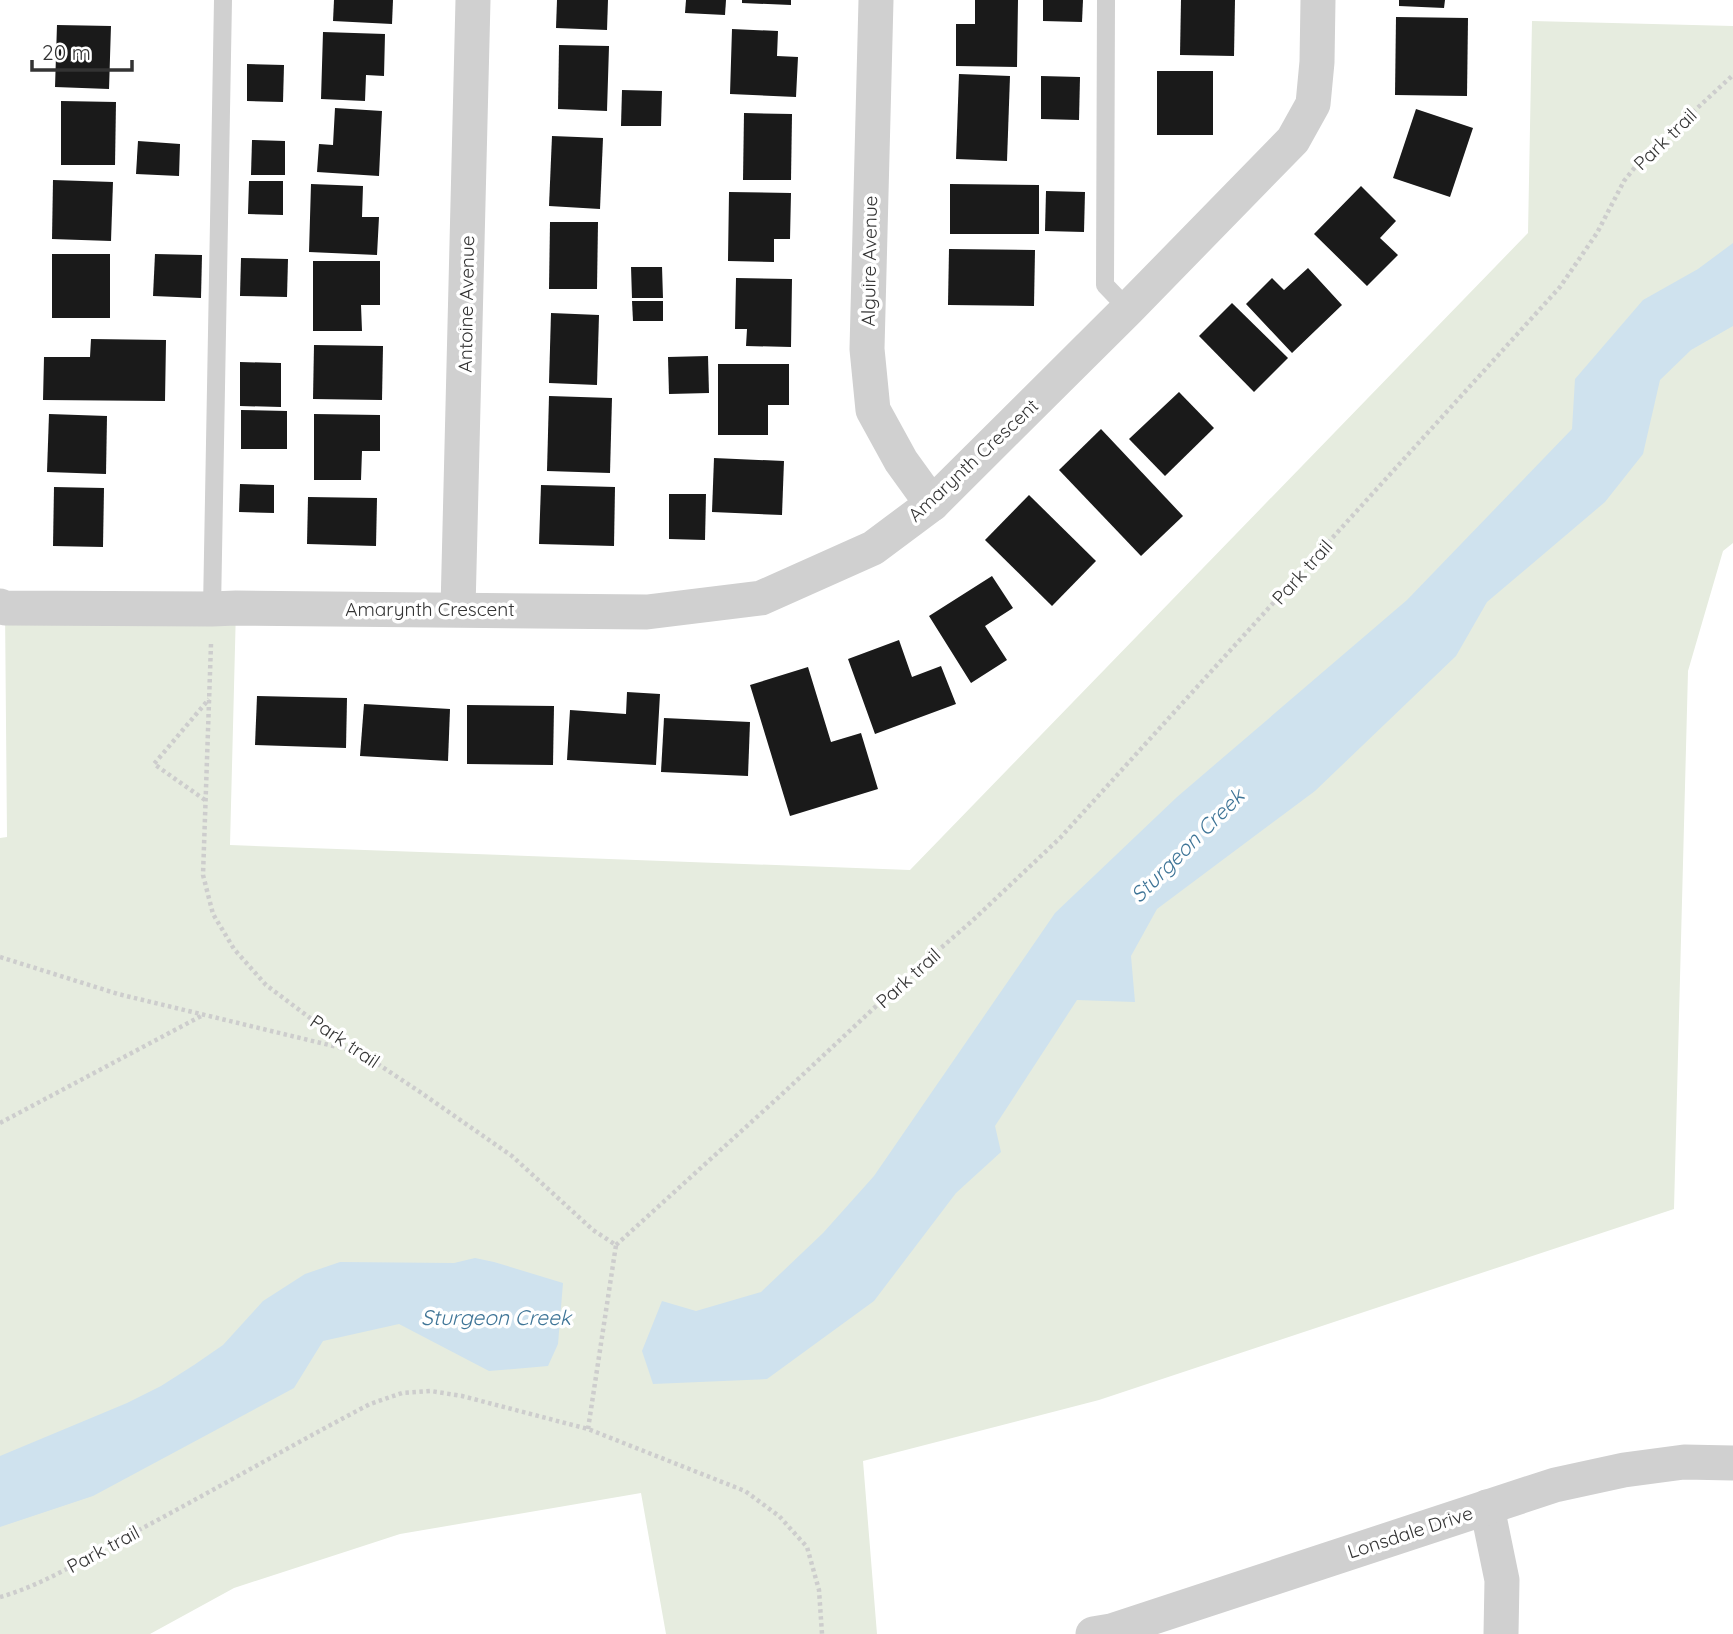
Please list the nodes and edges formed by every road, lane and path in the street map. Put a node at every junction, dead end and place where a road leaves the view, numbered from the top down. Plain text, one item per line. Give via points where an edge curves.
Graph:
1 (223, 0) edge
2 (473, 0) edge
3 (876, 0) edge
4 (1106, 0) edge
5 (1318, 0) edge
6 (1733, 75) edge
7 (1128, 309) junction
8 (932, 504) junction
9 (0, 606) edge
10 (212, 609) junction
11 (458, 609) junction
12 (209, 699) junction
13 (206, 800) junction
14 (0, 957) edge
15 (204, 1015) junction
16 (360, 1052) junction
17 (0, 1123) edge
18 (616, 1245) junction
19 (588, 1429) junction
20 (1733, 1463) edge
21 (1487, 1507) junction
22 (0, 1597) edge
23 (822, 1634) edge
24 (1093, 1634) edge
25 (1501, 1634) edge

1 - 10 lane
2 - 11 street, Antoine Avenue
3 - 8 street, Alguire Avenue via 867,349 873,410
4 - 7 lane via 1105,285
5 - 7 street, Amarynth Crescent via 1313,104 1293,141
6 - 18 path, Park trail via 1640,161 1560,287 1060,838
7 - 8 street, Amarynth Crescent
8 - 11 street, Amarynth Crescent via 873,548 761,598 647,612
9 - 10 street, Amarynth Crescent
10 - 11 street, Amarynth Crescent
10 - 12 path, Park trail
12 - 13 path, Park trail
12 - 13 path via 154,764
13 - 16 path, Park trail via 203,875 213,914 234,949 266,985
14 - 15 path
15 - 16 path
15 - 17 path
16 - 18 path, Park trail via 512,1156 593,1230
18 - 19 path
19 - 22 path, Park trail via 462,1396 402,1393 370,1404 56,1574
19 - 23 path, Park trail via 745,1491 779,1516 807,1547 819,1590
20 - 21 street, Lonsdale Drive via 1684,1462 1624,1470 1555,1485
21 - 24 street, Lonsdale Drive
21 - 25 street via 1502,1580

